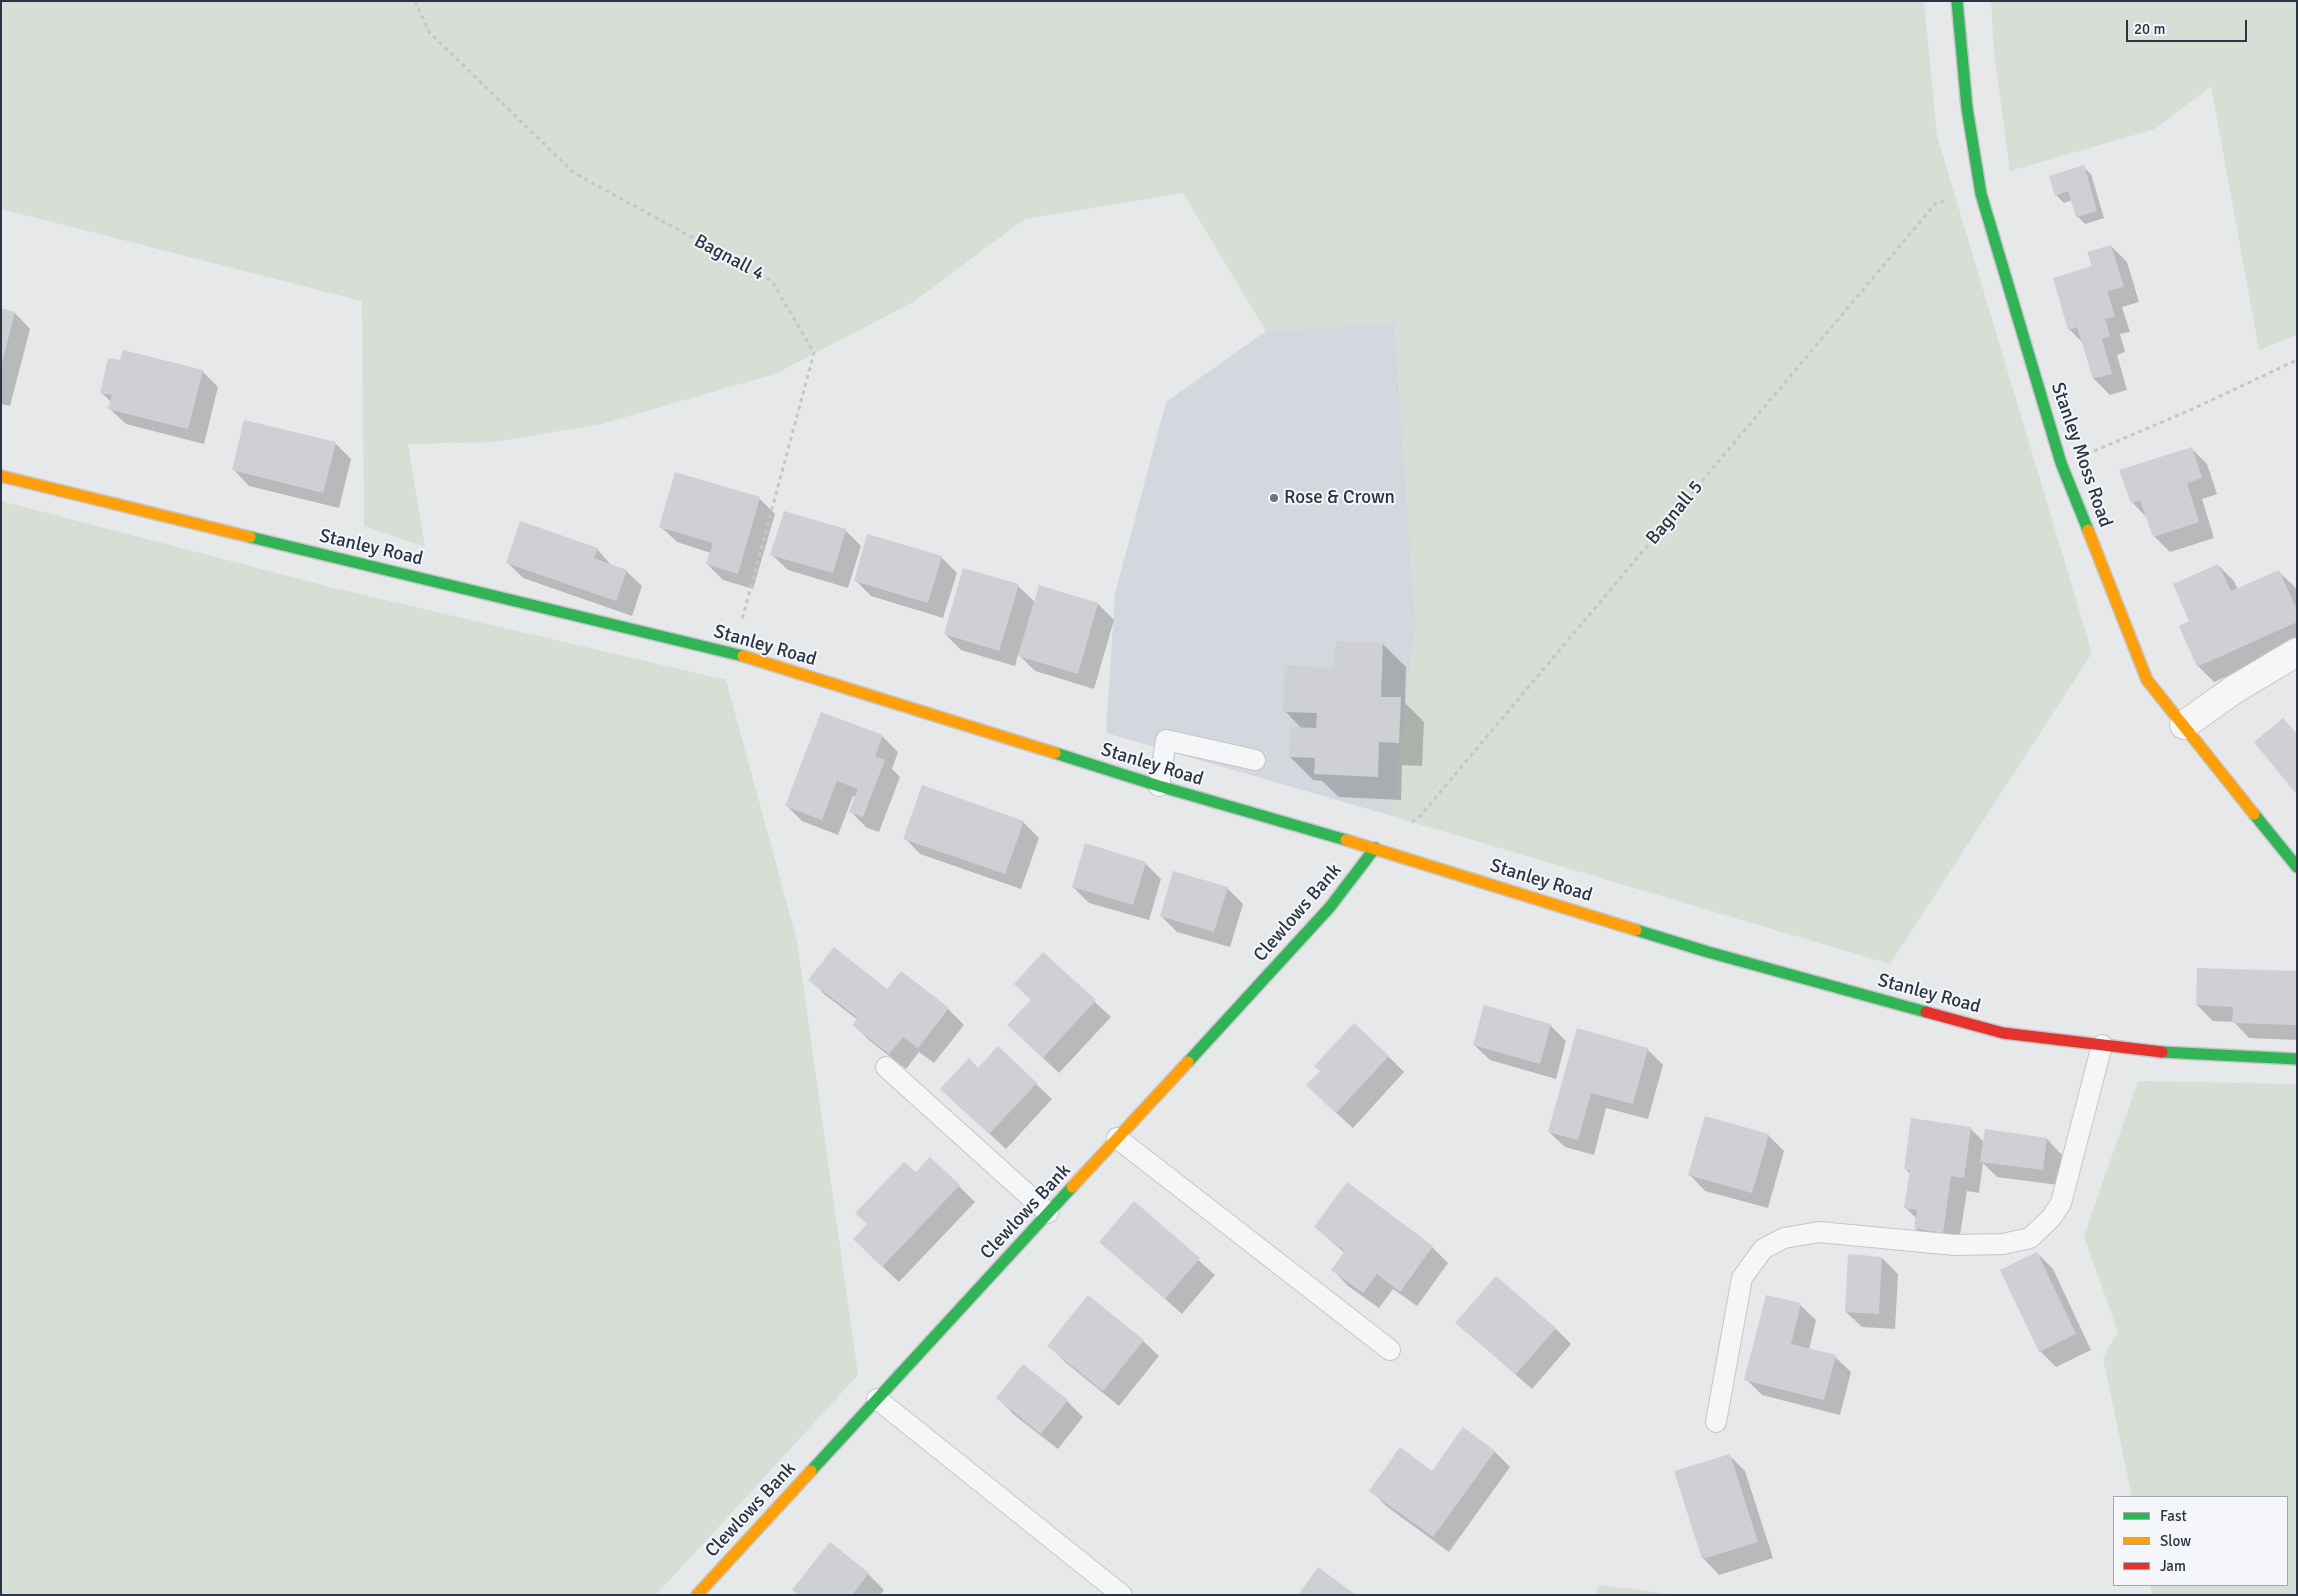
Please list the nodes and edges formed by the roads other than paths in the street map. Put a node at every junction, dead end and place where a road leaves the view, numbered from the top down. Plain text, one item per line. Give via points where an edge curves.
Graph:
1 (1957, 1) edge
2 (1, 476) edge
3 (2297, 652) edge
4 (2184, 725) junction
5 (1255, 760) dead end
6 (1159, 786) junction
7 (1375, 848) junction
8 (2297, 867) edge
9 (2102, 1045) junction
10 (2297, 1059) edge
11 (886, 1067) dead end
12 (1117, 1138) junction
13 (1048, 1213) junction
14 (1390, 1350) dead end
15 (877, 1399) junction
16 (1716, 1422) dead end
17 (697, 1595) edge
18 (1122, 1595) edge

1 - 4 street, Stanley Moss Road via 1967,108 1981,194 2061,463 2147,680
2 - 6 street, Stanley Road via 733,653
3 - 4 street via 2235,689
4 - 8 street, Stanley Moss Road
5 - 6 lane via 1166,740
6 - 7 street, Stanley Road
7 - 9 street, Stanley Road via 1708,952 2003,1033
7 - 12 street, Clewlows Bank via 1330,907
9 - 10 street, Stanley Road via 2181,1054
9 - 16 lane via 2061,1203 2030,1238 2003,1244 1955,1245 1820,1232 1784,1238 1763,1249 1742,1278
11 - 13 lane
12 - 13 street, Clewlows Bank
12 - 14 lane
13 - 15 street, Clewlows Bank
15 - 17 street, Clewlows Bank
15 - 18 lane

